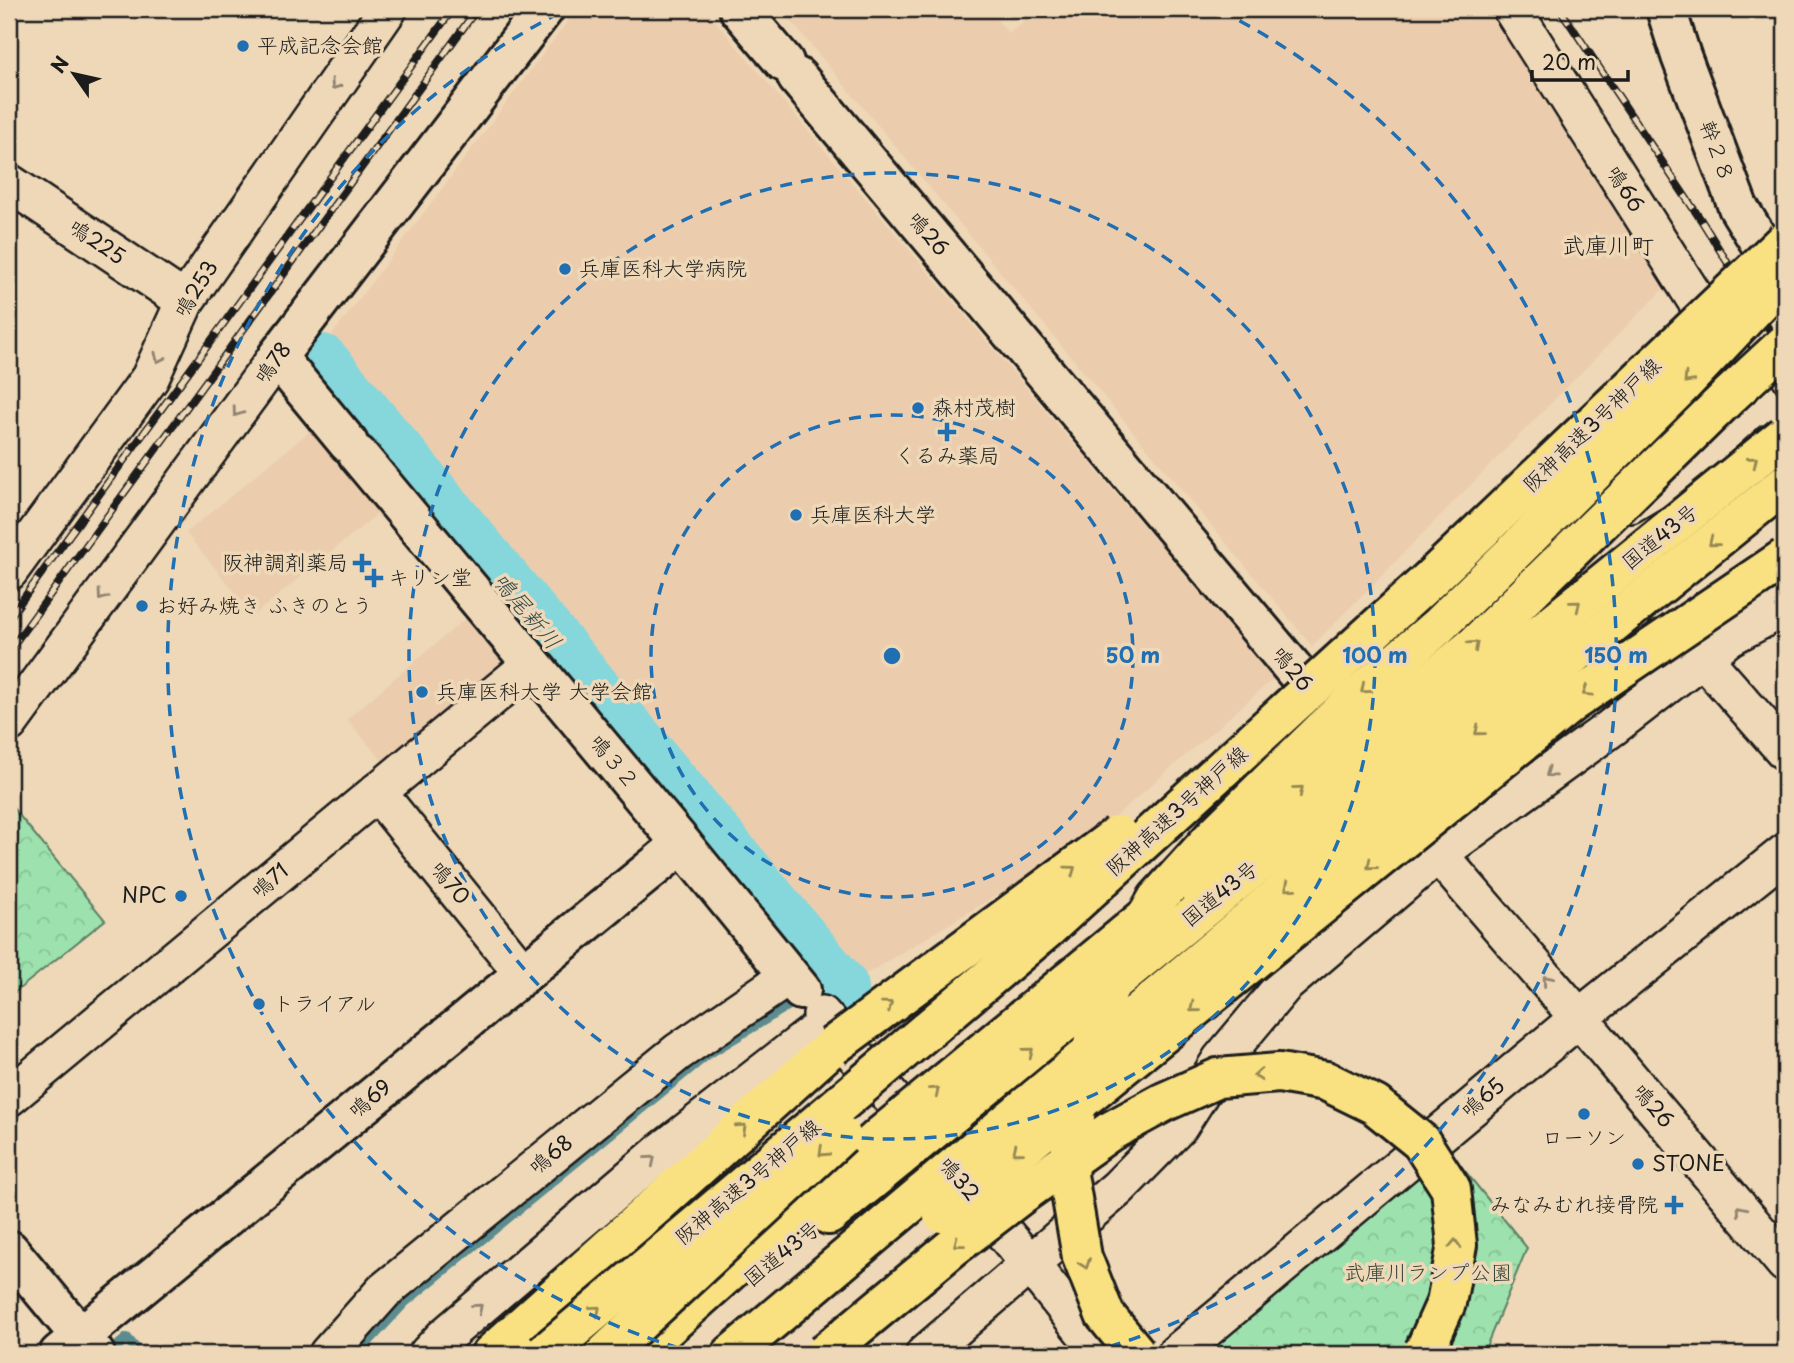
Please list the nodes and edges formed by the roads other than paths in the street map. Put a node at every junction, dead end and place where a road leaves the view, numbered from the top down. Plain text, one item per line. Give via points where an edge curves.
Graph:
1 (388, 9) edge
2 (544, 9) edge
3 (739, 9) edge
4 (1512, 9) edge
5 (1666, 9) edge
6 (9, 183) edge
7 (1785, 241) edge
8 (1785, 251) edge
9 (1785, 276) edge
10 (1785, 284) edge
11 (185, 301) junction
12 (1785, 344) edge
13 (277, 357) junction
14 (1759, 401) junction
15 (1785, 437) edge
16 (1785, 484) edge
17 (1785, 524) edge
18 (1785, 558) edge
19 (9, 571) edge
20 (1785, 607) edge
21 (1703, 658) junction
22 (532, 664) junction
23 (1295, 693) junction
24 (9, 723) edge
25 (1611, 728) junction
26 (1785, 751) edge
27 (377, 792) junction
28 (682, 844) junction
29 (1785, 853) edge
30 (1438, 854) junction
31 (523, 973) junction
32 (808, 998) junction
33 (1579, 1018) junction
34 (9, 1097) edge
35 (933, 1202) junction
36 (9, 1250) edge
37 (1036, 1259) junction
38 (1785, 1263) edge
39 (82, 1350) edge
40 (1184, 1351) edge
41 (328, 1354) edge
42 (428, 1354) edge
43 (491, 1354) edge
44 (544, 1354) edge
45 (605, 1354) edge
46 (637, 1354) edge
47 (655, 1354) edge
48 (732, 1354) edge
49 (754, 1354) edge
50 (824, 1354) edge
51 (925, 1354) edge
52 (1102, 1354) edge
53 (1137, 1354) edge
54 (1422, 1354) edge

1 -> 11 street, 鳴253
2 - 13 street, 鳴78
3 - 23 street, 鳴26
4 - 14 street, 鳴66
5 - 10 street, 幹２８ via 1738,207
6 - 11 street, 鳴225
7 - 23 highway, 阪神高速3号神戸線, bridge via 1448,562
8 -> 45 highway, 阪神高速3号神戸線, bridge via 1421,598
9 -> 53 highway, bridge via 1517,550 1355,698 1217,832 1157,899 1110,982 1076,1108 1068,1175 1082,1257 1105,1315
11 -> 19 street, 鳴253 via 149,378
46 -> 12 highway, bridge via 882,1135 1474,646
13 - 22 street, 鳴３２
13 -> 24 street, 鳴78
14 - 15 street, 鳴66
14 - 23 street via 1672,479
47 -> 15 highway, 国道43号, bridge
16 -> 35 highway, 国道43号, bridge via 1341,843
17 - 25 street via 1686,603
18 -> 35 highway, bridge via 1572,702
20 - 21 street via 1729,637
21 - 25 street
21 - 26 street
22 - 27 street, 鳴71
22 - 28 street, 鳴３２
23 - 30 street, 鳴26
43 -> 23 highway, bridge via 833,1046
44 -> 23 highway, 阪神高速3号神戸線, bridge via 1047,929
25 -> 30 street
27 - 31 street, 鳴70
27 - 34 street, 鳴71
28 - 31 street, 鳴69
28 - 32 street, 鳴３２
29 - 33 street, 鳴65
33 -> 30 street, 鳴26
30 - 37 street via 1283,986 1222,1060 1179,1126 1118,1188
31 - 39 street, 鳴69
32 - 37 street, 鳴32
32 - 41 street, 鳴68 via 678,1052 384,1291
42 -> 32 street via 662,1152
38 -> 33 street, 鳴26
33 - 40 street, 鳴65
35 - 48 highway, 国道43号
35 - 49 highway via 795,1326
36 - 39 street
37 - 51 street
37 - 52 street, 鳴32
54 -> 50 highway, bridge via 1446,1303 1457,1245 1451,1189 1421,1142 1375,1105 1326,1081 1279,1073 1218,1077 1109,1132 953,1247

